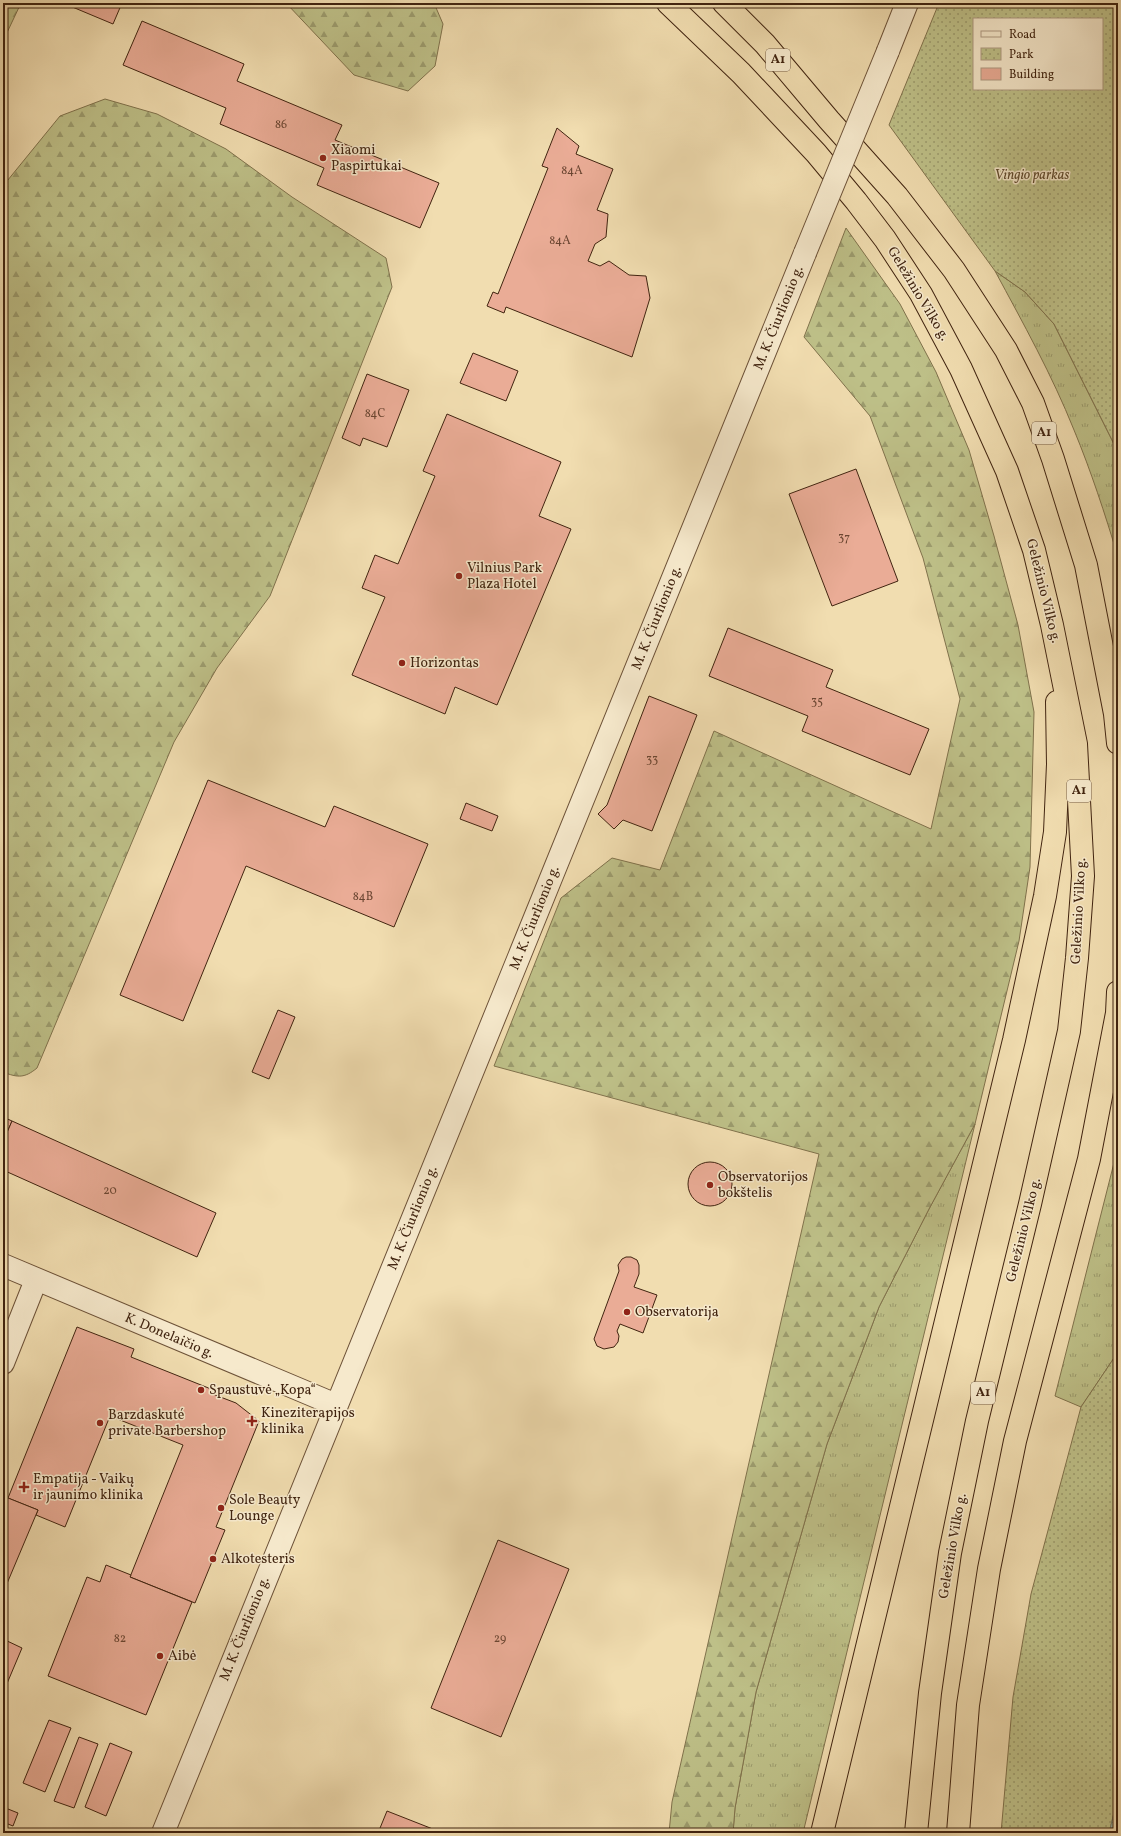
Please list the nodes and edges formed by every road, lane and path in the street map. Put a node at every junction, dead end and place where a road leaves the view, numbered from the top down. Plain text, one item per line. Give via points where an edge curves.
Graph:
1 (668, 3) edge
2 (724, 3) edge
3 (907, 3) edge
4 (1052, 625) junction
5 (1118, 743) edge
6 (1118, 992) edge
7 (3, 1265) edge
8 (36, 1280) junction
9 (3, 1363) edge
10 (336, 1405) junction
11 (163, 1833) edge
12 (822, 1833) edge
13 (916, 1833) edge
14 (958, 1833) edge

1 - 4 highway, Geležinio Vilko g. / A1 via 741,73 816,153 885,239 921,294 961,369 1007,471 1034,550
2 - 5 highway, A1 via 765,44 897,196 954,270 1006,350 1036,410 1086,565 1115,714
3 - 10 street, M. K. Čiurlionio g., bridge
4 - 12 highway via 1058,764 1055,832 1045,896 1014,1040
4 - 13 highway, Geležinio Vilko g. / A1 via 1076,744 1084,876 1076,965 1067,1038 1030,1204 976,1421 950,1553 930,1693
6 - 14 highway via 1117,1013 1089,1159 1015,1442 989,1569 968,1705
7 - 8 street, K. Donelaičio g.
8 - 9 street
8 - 10 street, K. Donelaičio g.
10 - 11 street, M. K. Čiurlionio g.

